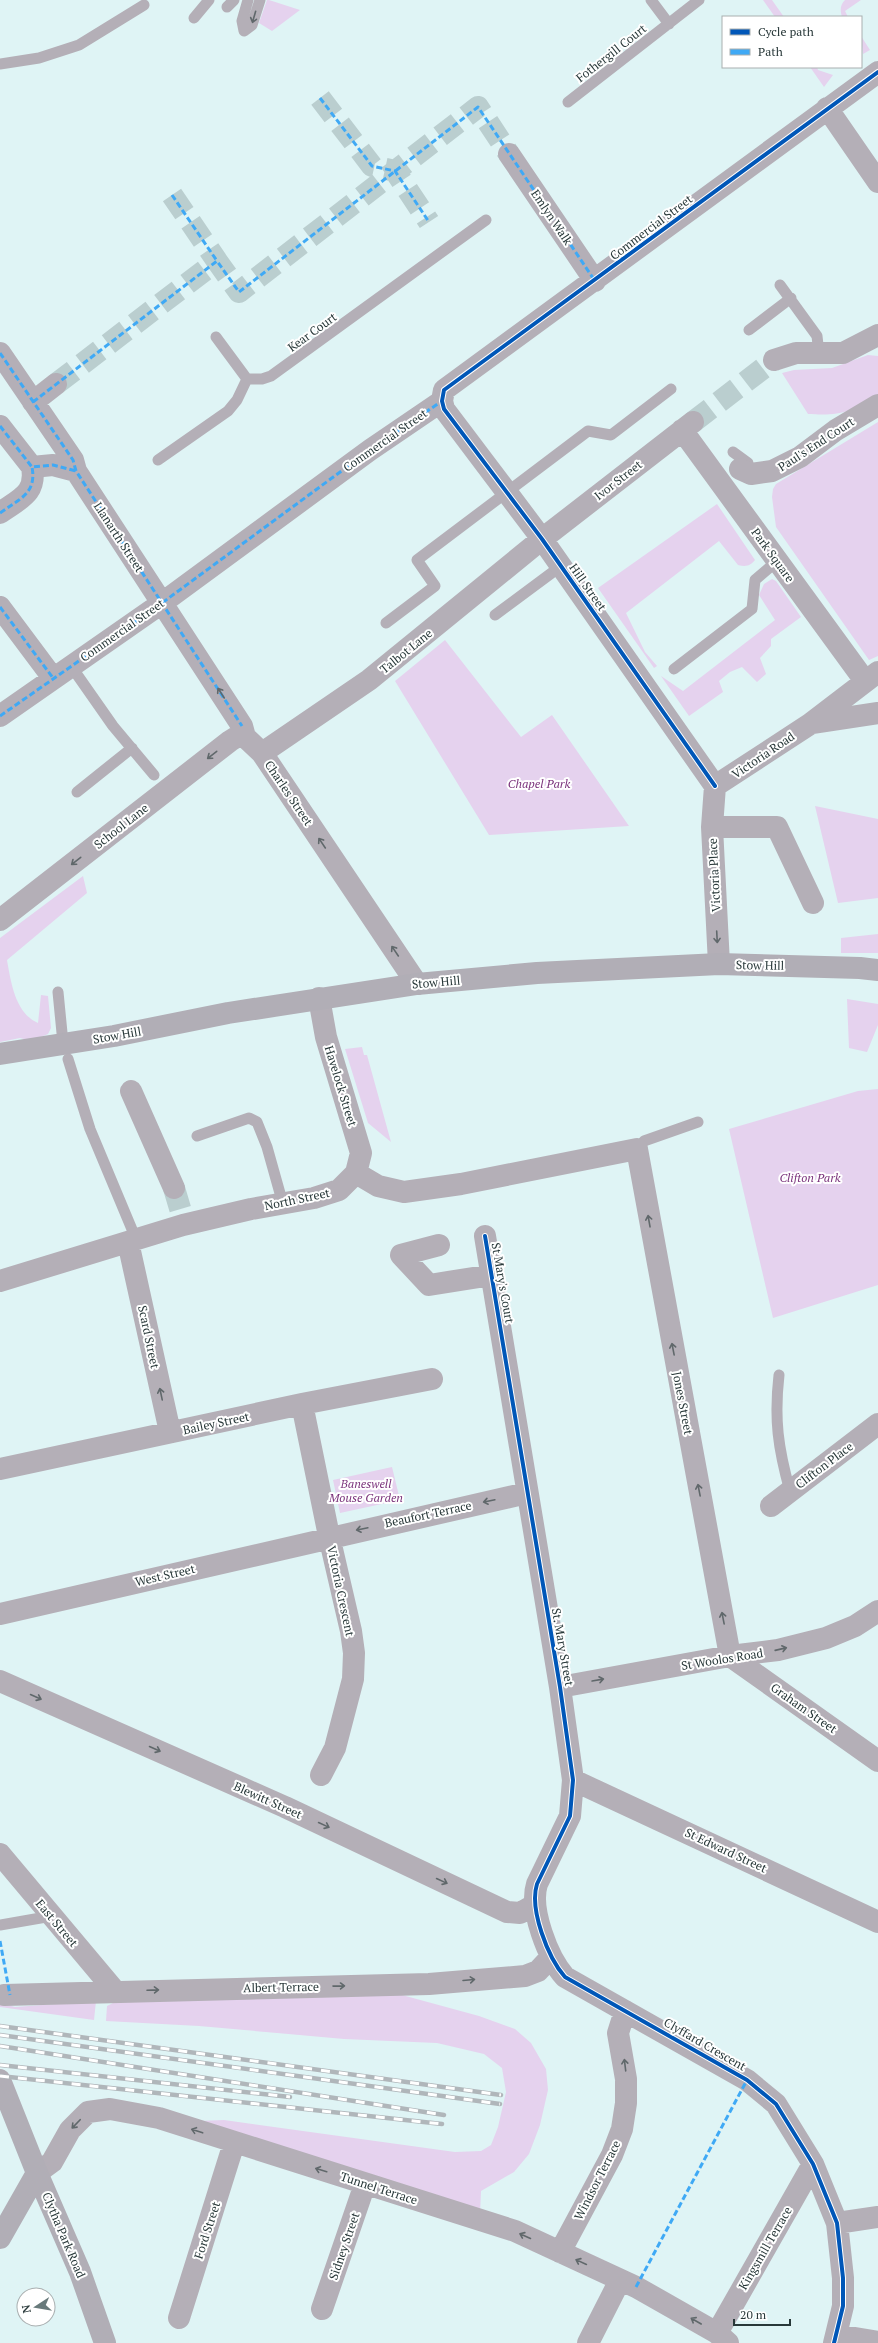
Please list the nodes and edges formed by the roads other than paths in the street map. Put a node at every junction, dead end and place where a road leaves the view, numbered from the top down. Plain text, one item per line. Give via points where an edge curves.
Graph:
1 (209, 0) edge
2 (248, 0) edge
3 (260, 0) edge
4 (651, 0) edge
5 (699, 0) edge
6 (144, 5) dead end
7 (194, 18) dead end
8 (669, 24) junction
9 (0, 64) edge
10 (878, 72) edge
11 (568, 102) dead end
12 (827, 108) junction
13 (509, 154) tunnel mouth
14 (878, 182) edge
15 (486, 220) dead end
16 (595, 281) junction
17 (780, 284) dead end
18 (791, 298) junction
19 (749, 330) dead end
20 (878, 335) edge
21 (216, 337) dead end
22 (0, 353) edge
23 (819, 354) junction
24 (774, 360) tunnel mouth
25 (248, 379) junction
26 (56, 384) tunnel mouth
27 (671, 389) dead end
28 (442, 401) junction
29 (33, 402) junction
30 (878, 405) edge
31 (0, 426) edge
32 (687, 426) joint
33 (158, 460) dead end
34 (32, 467) junction
35 (746, 469) dead end
36 (76, 471) junction
37 (507, 493) junction
38 (0, 513) edge
39 (542, 539) junction
40 (777, 561) junction
41 (561, 566) junction
42 (162, 602) junction
43 (0, 607) edge
44 (495, 615) dead end
45 (386, 623) dead end
46 (71, 666) junction
47 (674, 669) dead end
48 (871, 676) edge
49 (53, 678) junction
50 (878, 713) edge
51 (0, 716) edge
52 (810, 724) junction
53 (244, 732) junction
54 (132, 748) junction
55 (262, 753) junction
56 (154, 775) dead end
57 (715, 786) junction
58 (77, 792) dead end
59 (712, 827) junction
60 (813, 904) dead end
61 (0, 920) edge
62 (719, 964) junction
63 (878, 970) edge
64 (417, 984) junction
65 (58, 992) dead end
66 (320, 998) junction
67 (66, 1051) junction
68 (0, 1054) edge
69 (131, 1091) dead end
70 (698, 1122) dead end
71 (197, 1136) dead end
72 (637, 1149) junction
73 (356, 1173) junction
74 (174, 1188) tunnel mouth
75 (283, 1204) junction
76 (485, 1236) dead end
77 (132, 1240) junction
78 (439, 1245) dead end
79 (492, 1275) junction
80 (0, 1281) edge
81 (502, 1333) joint
82 (779, 1375) dead end
83 (432, 1379) dead end
84 (302, 1404) junction
85 (878, 1424) edge
86 (170, 1432) junction
87 (0, 1469) edge
88 (790, 1491) junction
89 (527, 1493) junction
90 (771, 1506) dead end
91 (329, 1536) junction
92 (878, 1611) edge
93 (0, 1614) edge
94 (730, 1656) junction
95 (0, 1681) edge
96 (560, 1687) junction
97 (878, 1760) edge
98 (322, 1775) dead end
99 (573, 1780) junction
100 (0, 1854) edge
101 (534, 1905) junction
102 (52, 1916) junction
103 (878, 1922) edge
104 (0, 1925) edge
105 (551, 1957) junction
106 (114, 1991) junction
107 (4, 1995) dead end
108 (625, 2010) junction
109 (0, 2080) edge
110 (234, 2142) junction
111 (813, 2164) junction
112 (37, 2173) junction
113 (366, 2184) junction
114 (878, 2217) edge
115 (837, 2223) junction
116 (0, 2238) edge
117 (560, 2252) junction
118 (620, 2280) junction
119 (322, 2309) dead end
120 (179, 2318) dead end
121 (723, 2338) edge
122 (836, 2339) edge
123 (878, 2342) edge
124 (105, 2343) edge
125 (588, 2343) edge

1 - 7 lane
3 -> 2 lane via 252,25 244,31 242,21
4 - 8 lane
5 - 8 lane, Fothergill Court
6 - 9 lane via 79,45 39,58
8 - 11 lane, Fothergill Court
10 - 12 street, Commercial Street
12 - 14 street
12 - 16 street, Commercial Street via 767,162
13 - 16 street, Emlyn Walk
15 - 25 lane, Kear Court via 271,376
16 - 28 street, Commercial Street via 444,390
17 - 18 lane
18 - 19 lane
18 - 23 lane via 817,336
20 - 23 street via 843,353
21 - 25 lane
22 - 29 street, Llanarth Street
23 - 24 street via 796,353
25 - 33 lane via 228,411
26 - 29 street
27 - 37 lane via 611,435 588,431
28 - 37 street, Hill Street via 444,410
28 - 42 street, Commercial Street via 370,450
29 - 36 street, Llanarth Street via 73,460
30 - 35 street, Paul's End Court via 836,430 800,457 772,471
31 - 34 street
32 - 39 street, Ivor Street
32 - 40 street, Park Square
34 - 36 street via 53,465
34 - 38 street via 34,479 31,490
36 - 42 street, Llanarth Street
37 - 39 street, Hill Street
37 - 45 lane via 417,560 435,586
39 - 41 street, Hill Street
39 - 55 street, Talbot Lane via 369,680
40 - 47 lane via 754,580 752,610
40 - 48 street, Park Square
41 - 44 lane
41 - 57 street, Hill Street
42 - 46 street, Commercial Street
53 -> 42 street, Charles Street
43 - 49 street
46 - 49 street, Commercial Street
46 - 54 lane via 113,726
48 - 52 street, Victoria Road
49 - 51 street, Commercial Street
50 - 52 street, Victoria Road
52 - 57 street, Victoria Road
53 - 55 street, Charles Street
53 -> 61 street, School Lane via 230,740
54 - 56 lane
54 - 58 lane
64 -> 55 street, Charles Street
57 - 59 street, Victoria Place
59 - 60 street via 777,827
59 -> 62 street, Victoria Place
62 - 63 street, Stow Hill
62 - 64 street, Stow Hill via 537,973
64 - 66 street, Stow Hill
65 - 67 lane
66 - 67 street, Stow Hill
66 - 73 street, Havelock Street via 326,1037 361,1153
67 - 68 street, Stow Hill
67 - 77 lane via 90,1129
69 - 74 street
70 - 72 lane via 644,1141
71 - 75 lane via 249,1118 257,1122
72 - 73 street via 461,1184 404,1192 378,1186
94 -> 72 street, Jones Street
73 - 75 street, North Street via 338,1190
75 - 77 street, North Street via 183,1220
76 - 79 street, St Mary's Court
77 - 80 street, North Street
86 -> 77 street, Scard Street via 146,1324
78 - 79 street, St Mary's Court via 401,1255 429,1285
79 - 81 street, St Mary's Court
81 - 89 street, St. Mary Street
82 - 88 lane via 775,1405 777,1432
83 - 84 street, Bailey Street
84 - 86 street, Bailey Street
84 - 91 street, Victoria Crescent
85 - 88 street, Clifton Place
86 - 87 street, Bailey Street
88 - 90 street, Clifton Place
89 -> 91 street, Beaufort Terrace
89 - 96 street, St. Mary Street
91 - 93 street, West Street
91 - 98 street, Victoria Crescent via 351,1631 354,1660 353,1679 335,1748
94 -> 92 street, St Woolos Road via 778,1650 826,1638 856,1626
96 -> 94 street, St Woolos Road
94 - 97 street, Graham Street
95 -> 101 street, Blewitt Street via 285,1807 507,1912 520,1913
96 - 99 street, St. Mary Street
99 - 101 street, St. Mary Street via 570,1816 538,1884 534,1894
99 - 103 street, St Edward Street
100 - 102 street, East Street
101 - 105 street, St. Mary Street
102 - 104 lane
102 - 106 street, East Street
106 -> 105 street, Albert Terrace via 429,1984 525,1976 538,1971
105 - 108 street, Clyffard Crescent via 565,1977
106 - 107 street, Albert Terrace
108 - 111 street, Clyffard Crescent via 747,2080 776,2104
117 -> 108 street, Windsor Terrace via 612,2155 622,2129 626,2079 618,2033
109 - 112 street, Clytha Park Road
110 -> 112 street, Tunnel Terrace via 159,2118 110,2109 88,2112 70,2130 52,2162
113 -> 110 street, Tunnel Terrace
110 - 120 street, Ford Street
111 - 115 street, Clyffard Crescent
111 - 121 street, Kingsmill Terrace
112 - 116 street
112 - 124 street, Clytha Park Road via 80,2272
117 -> 113 street, Tunnel Terrace via 515,2231
113 - 119 street, Sidney Street
114 - 115 street
115 - 122 street, Clyffard Crescent via 844,2278 843,2306
118 -> 117 street, Tunnel Terrace
121 -> 118 street, Tunnel Terrace
118 - 125 street
122 - 123 street

